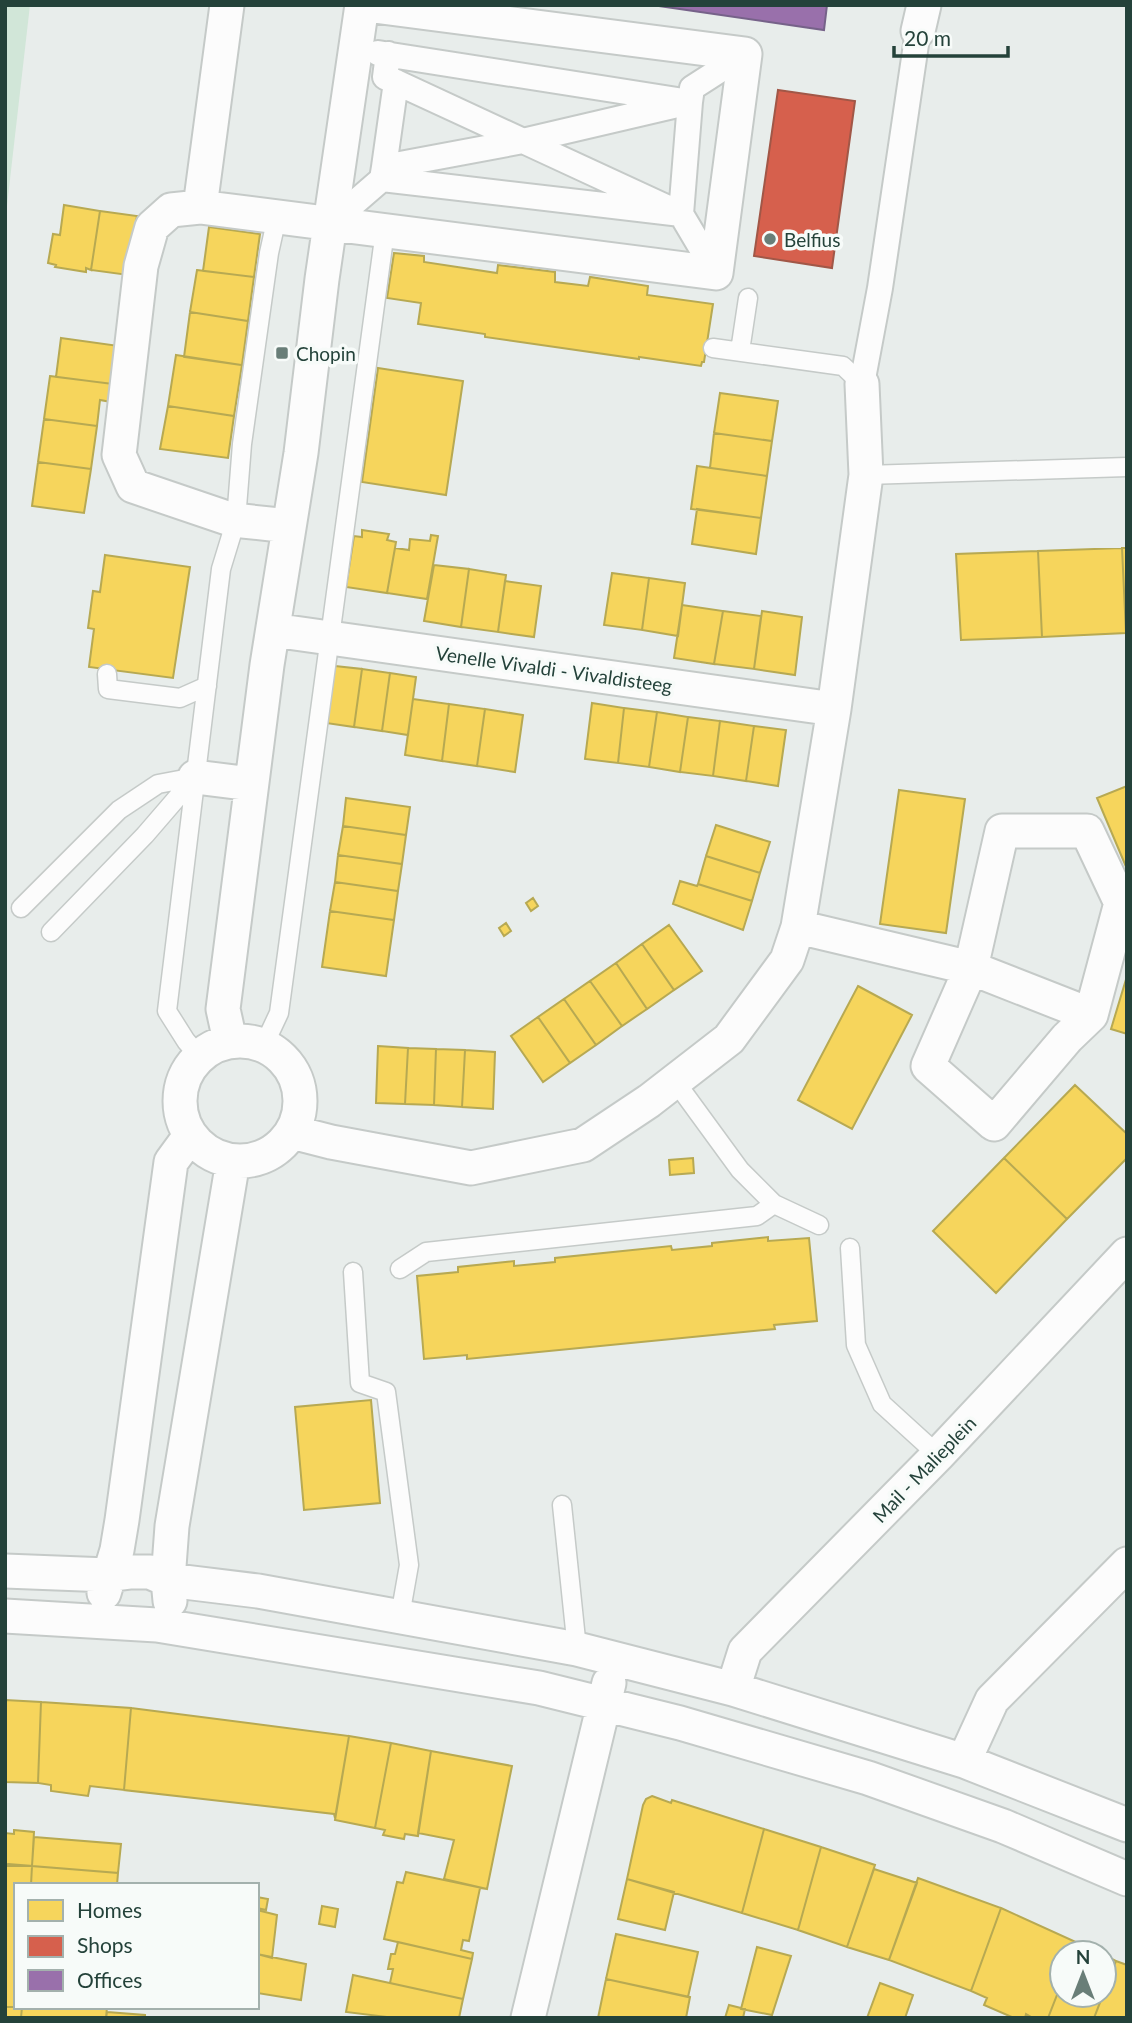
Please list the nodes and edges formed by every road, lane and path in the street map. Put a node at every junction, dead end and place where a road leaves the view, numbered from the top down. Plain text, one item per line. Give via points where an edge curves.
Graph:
1 (227, 5) edge
2 (364, 5) edge
3 (420, 9) edge
4 (921, 18) edge
5 (745, 54) junction
6 (396, 82) junction
7 (690, 102) junction
8 (523, 141) junction
9 (383, 173) junction
10 (200, 207) junction
11 (681, 214) junction
12 (277, 218) junction
13 (330, 224) junction
14 (385, 231) junction
15 (716, 274) junction
16 (748, 298) dead end
17 (713, 348) dead end
18 (740, 352) junction
19 (862, 384) junction
20 (1127, 467) edge
21 (866, 475) junction
22 (236, 520) junction
23 (289, 526) junction
24 (273, 630) junction
25 (330, 638) junction
26 (107, 674) dead end
27 (207, 686) junction
28 (834, 709) junction
29 (195, 777) junction
30 (251, 785) junction
31 (21, 908) dead end
32 (797, 927) junction
33 (51, 932) dead end
34 (971, 968) junction
35 (1091, 1015) junction
36 (230, 1041) junction
37 (264, 1045) junction
38 (200, 1056) junction
39 (675, 1081) junction
40 (292, 1132) junction
41 (190, 1136) junction
42 (233, 1161) junction
43 (774, 1204) junction
44 (820, 1225) dead end
45 (850, 1248) dead end
46 (1127, 1254) edge
47 (400, 1269) dead end
48 (353, 1272) dead end
49 (939, 1455) junction
50 (562, 1505) dead end
51 (1127, 1564) edge
52 (5, 1572) edge
53 (108, 1575) junction
54 (168, 1580) junction
55 (5, 1616) edge
56 (400, 1616) junction
57 (111, 1622) junction
58 (157, 1625) junction
59 (577, 1649) junction
60 (614, 1660) junction
61 (733, 1689) junction
62 (603, 1704) junction
63 (964, 1761) junction
64 (1125, 1819) edge
65 (1127, 1879) edge
66 (528, 2018) edge

1 - 10 street
2 - 3 street
2 - 13 street
3 - 5 street
4 - 19 street
5 - 7 street via 692,88
5 - 15 street
6 - 7 street via 385,77 383,53
6 - 8 street
6 - 9 street
7 - 8 street
7 - 11 street
8 - 9 street
8 - 11 street
9 - 11 street
9 - 13 street
10 - 12 street
10 - 22 street via 171,210 152,227 141,266 119,455 133,486
11 - 15 street
12 - 13 street
12 - 22 lane via 242,444
13 - 14 street
13 - 23 street
14 - 15 street
14 - 25 lane
16 - 18 lane
17 - 18 lane
18 - 19 lane via 843,366
19 - 21 street
20 - 21 lane
21 - 28 street
22 - 23 street
22 - 27 lane via 220,569
23 - 24 street
24 - 25 street, Venelle Vivaldi - Vivaldisteeg
24 - 30 street
25 - 28 street, Venelle Vivaldi - Vivaldisteeg
25 - 37 lane via 279,1013
26 - 27 lane via 108,690 180,698
27 - 29 lane
28 - 32 street
29 - 30 street
29 - 31 lane via 158,784 119,810
29 - 33 lane
29 - 38 lane via 167,1011
30 - 36 street via 223,1009
32 - 34 street
32 - 39 street via 787,960 729,1039
34 - 35 street
34 - 35 street via 928,1066 994,1124
34 - 35 street via 1002,831 1087,831 1121,903
36 - 37 street
36 - 38 street
37 - 40 street via 293,1071 300,1091
38 - 41 street via 186,1073 180,1094 181,1115
39 - 40 street via 583,1145 471,1168
39 - 43 lane via 740,1170
40 - 42 street via 276,1149 256,1160
41 - 42 street via 202,1148
41 - 53 street via 171,1162 122,1520
42 - 54 street via 172,1526
43 - 44 lane
43 - 47 lane via 757,1216 426,1252
45 - 49 lane via 856,1345 882,1404
46 - 49 street, Mail - Malieplein
48 - 56 lane via 359,1383 386,1392 408,1566
49 - 61 street, Mail - Malieplein via 745,1651
50 - 59 lane
51 - 63 street via 992,1699
52 - 53 street
53 - 54 street via 150,1572
53 - 57 street via 103,1598
54 - 56 street
54 - 58 street via 169,1609
55 - 57 street
56 - 59 street
57 - 58 street
58 - 62 street via 539,1688
59 - 60 street
60 - 61 street
60 - 62 street
61 - 63 street
62 - 65 street via 868,1778 1003,1826
62 - 66 street
63 - 64 street

